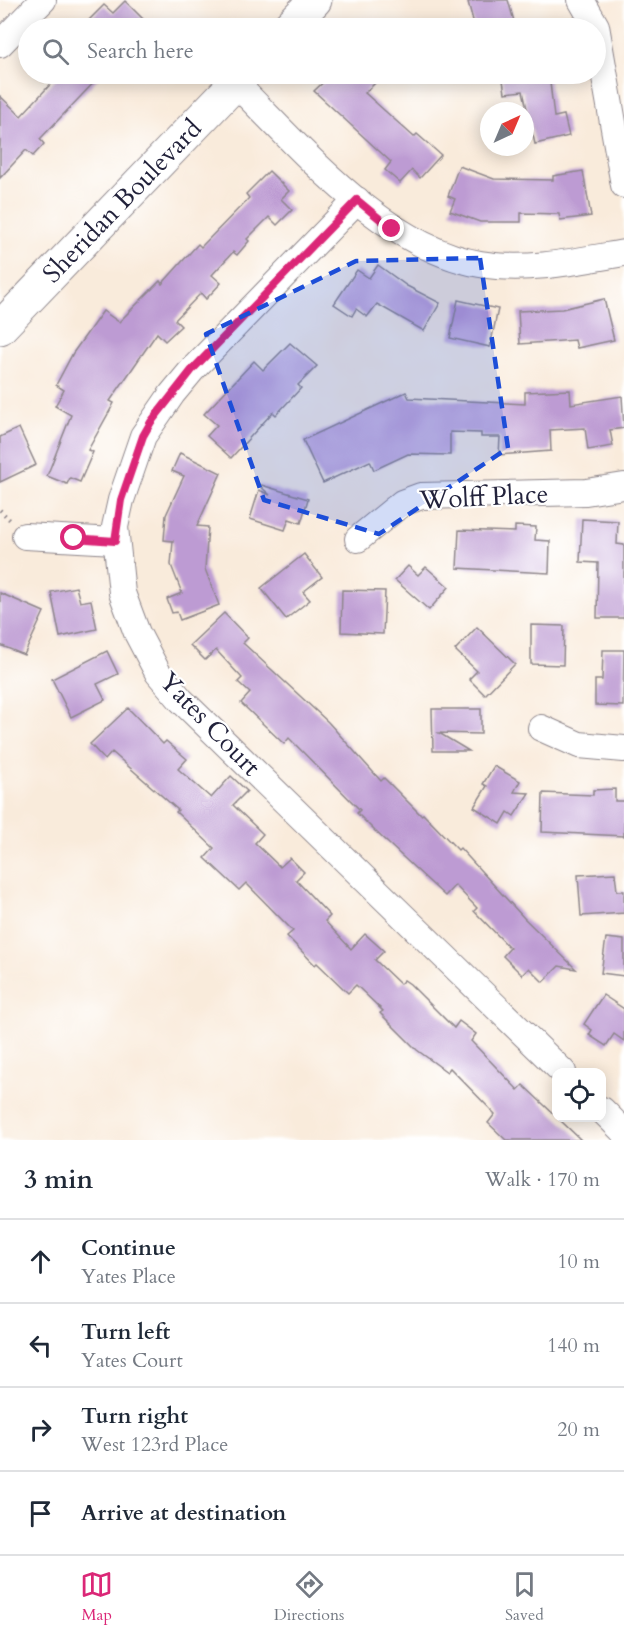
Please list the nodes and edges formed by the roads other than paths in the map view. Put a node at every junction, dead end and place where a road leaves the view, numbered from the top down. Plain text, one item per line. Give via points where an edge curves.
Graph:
1 (43, 0) edge
2 (315, 0) edge
3 (581, 0) edge
4 (25, 18) edge
5 (298, 18) edge
6 (591, 18) edge
7 (18, 26) edge
8 (0, 44) edge
9 (606, 83) edge
10 (233, 84) edge
11 (245, 84) edge
12 (624, 185) edge
13 (357, 200) junction
14 (624, 253) edge
15 (0, 328) edge
16 (624, 486) edge
17 (25, 536) dead end
18 (358, 539) dead end
19 (115, 541) junction
20 (541, 728) dead end
21 (624, 749) edge
22 (559, 1068) edge

1 - 4 street
2 - 5 main road
3 - 6 street
7 - 8 street
9 - 12 street
10 - 15 main road, Sheridan Boulevard
11 - 13 street
13 - 14 street via 392,229 429,248 480,264 530,267
13 - 19 street, Yates Court via 192,370 151,422 121,500
16 - 18 street, Wolff Place via 586,492 421,496 402,503
17 - 19 street
19 - 22 street, Yates Court via 122,593 158,673 181,700
20 - 21 street via 579,746

